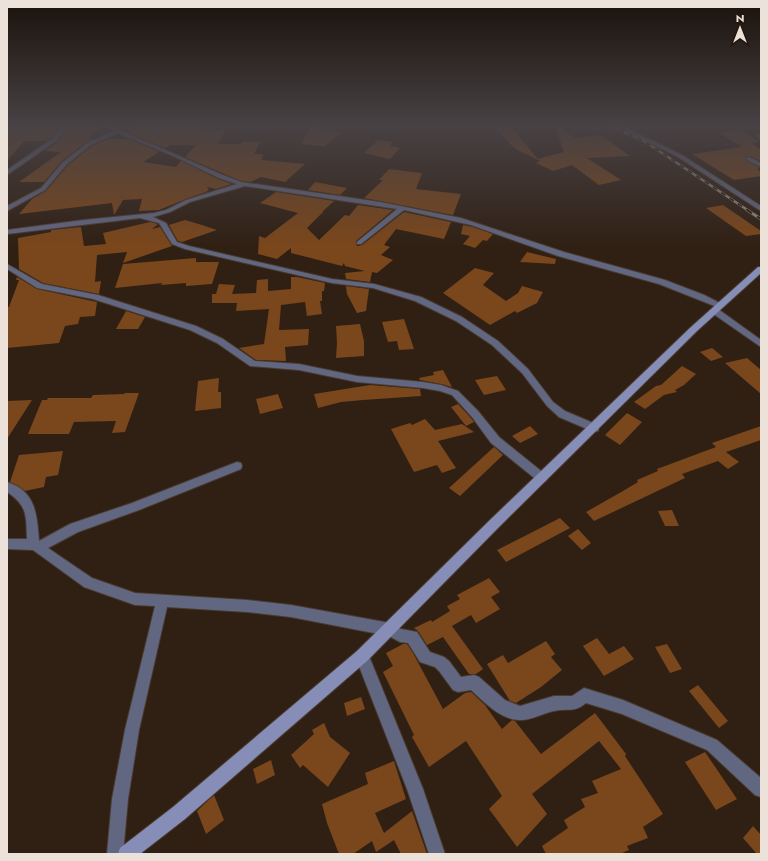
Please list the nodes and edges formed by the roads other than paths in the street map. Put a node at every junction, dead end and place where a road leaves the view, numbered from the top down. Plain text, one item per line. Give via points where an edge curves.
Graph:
1 (17, 166) edge
2 (62, 166) edge
3 (199, 166) edge
4 (697, 166) edge
5 (7, 173) edge
6 (244, 184) junction
7 (402, 208) junction
8 (7, 209) edge
9 (761, 209) edge
10 (142, 217) junction
11 (7, 232) edge
12 (359, 244) dead end
13 (7, 266) edge
14 (761, 269) edge
15 (718, 308) junction
16 (761, 344) edge
17 (594, 428) junction
18 (238, 466) dead end
19 (542, 478) junction
20 (7, 486) edge
21 (7, 544) edge
22 (35, 546) junction
23 (162, 602) junction
24 (390, 630) junction
25 (362, 656) junction
26 (761, 789) edge
27 (115, 854) edge
28 (126, 854) edge
29 (437, 854) edge

1 - 5 street
2 - 8 street via 43,189
3 - 6 street
4 - 9 street
6 - 7 street
6 - 10 street via 188,201 161,214
7 - 12 street
7 - 15 street via 490,228 529,244 662,281 696,293
10 - 11 street
10 - 17 street via 160,220 174,242 188,248 332,282 374,286 407,295 434,307 472,327 495,343 517,363 550,404 562,414
13 - 19 street via 40,286 95,297 193,328 220,341 253,364 299,367 357,379 423,385 455,393 495,440
14 - 15 street
15 - 16 street
15 - 17 street
17 - 19 street
18 - 22 street via 74,528
19 - 24 street via 494,523
20 - 22 street via 27,501 31,509
21 - 22 street
22 - 23 street via 88,583 135,599
23 - 24 street via 291,611
23 - 27 street via 132,730 120,799
24 - 25 street
24 - 26 street via 412,637 424,656 444,666 458,685 474,682 496,703 512,710 520,713 554,703 574,703 584,695 623,707 712,745
25 - 28 street via 179,813
25 - 29 street via 415,789

